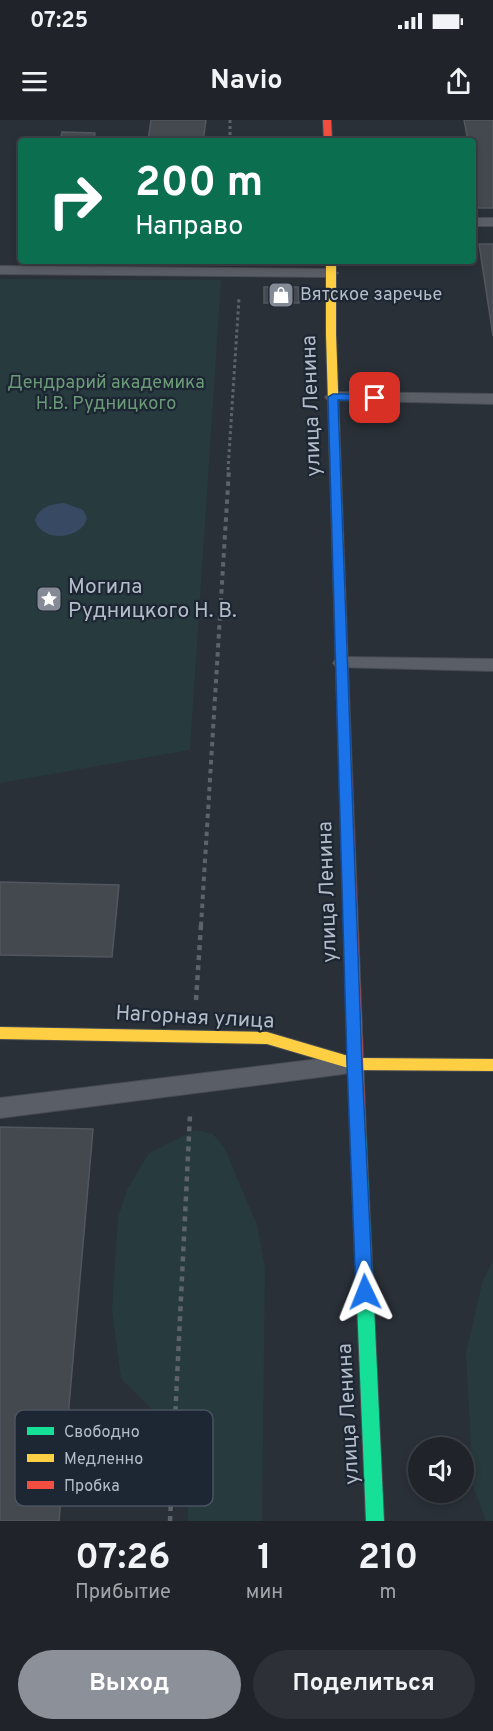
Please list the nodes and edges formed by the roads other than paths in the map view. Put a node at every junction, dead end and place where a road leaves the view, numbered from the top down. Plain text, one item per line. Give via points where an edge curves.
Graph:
1 (327, 120) edge
2 (328, 138) edge
3 (476, 222) edge
4 (493, 222) edge
5 (331, 267) edge
6 (0, 270) edge
7 (333, 397) junction
8 (493, 399) edge
9 (342, 663) junction
10 (493, 665) edge
11 (0, 1034) edge
12 (355, 1064) junction
13 (493, 1065) edge
14 (0, 1108) edge
15 (375, 1521) edge

1 - 2 main road
3 - 4 lane
5 - 6 lane via 241,273
5 - 7 main road, улица Ленина
7 - 8 lane
7 - 9 main road, улица Ленина
9 - 10 lane
9 - 12 main road, улица Ленина
11 - 12 main road, Нагорная улица via 267,1038
12 - 13 main road, Нагорная улица
12 - 14 lane
12 - 15 main road, улица Ленина

